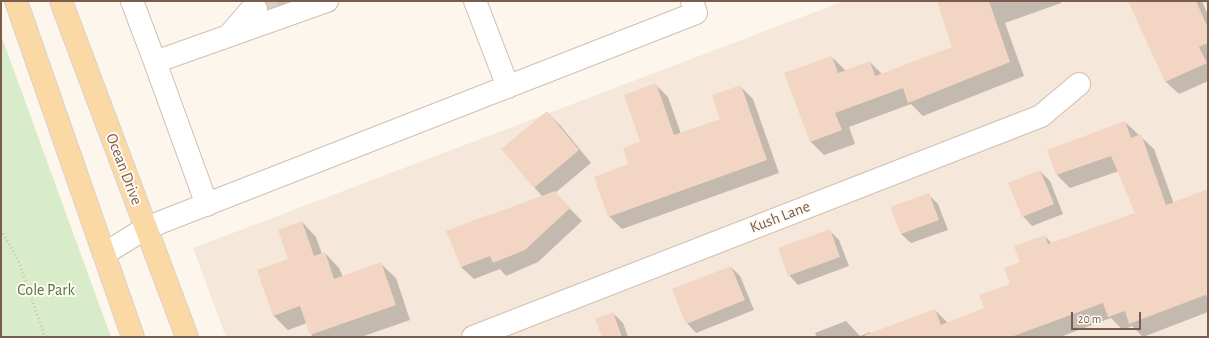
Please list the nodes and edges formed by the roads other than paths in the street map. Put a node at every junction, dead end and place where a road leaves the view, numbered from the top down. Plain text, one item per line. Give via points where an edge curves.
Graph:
1 (16, 1) edge
2 (61, 1) edge
3 (132, 1) edge
4 (327, 1) edge
5 (475, 1) edge
6 (692, 1) edge
7 (256, 9) tunnel mouth
8 (229, 36) junction
9 (155, 62) junction
10 (1079, 84) dead end
11 (508, 87) junction
12 (207, 205) junction
13 (146, 228) junction
14 (104, 254) junction
15 (133, 337) edge
16 (187, 337) edge
17 (472, 337) edge

1 - 14 main road
2 - 13 main road, Ocean Drive
3 - 9 street
4 - 8 street
5 - 11 street
6 - 11 street via 696,13
7 - 8 street via 250,11
8 - 9 street
9 - 12 street
10 - 17 street, Kush Lane via 1041,116
11 - 12 street
12 - 13 street
13 - 14 street
13 - 16 main road, Ocean Drive
14 - 15 main road

